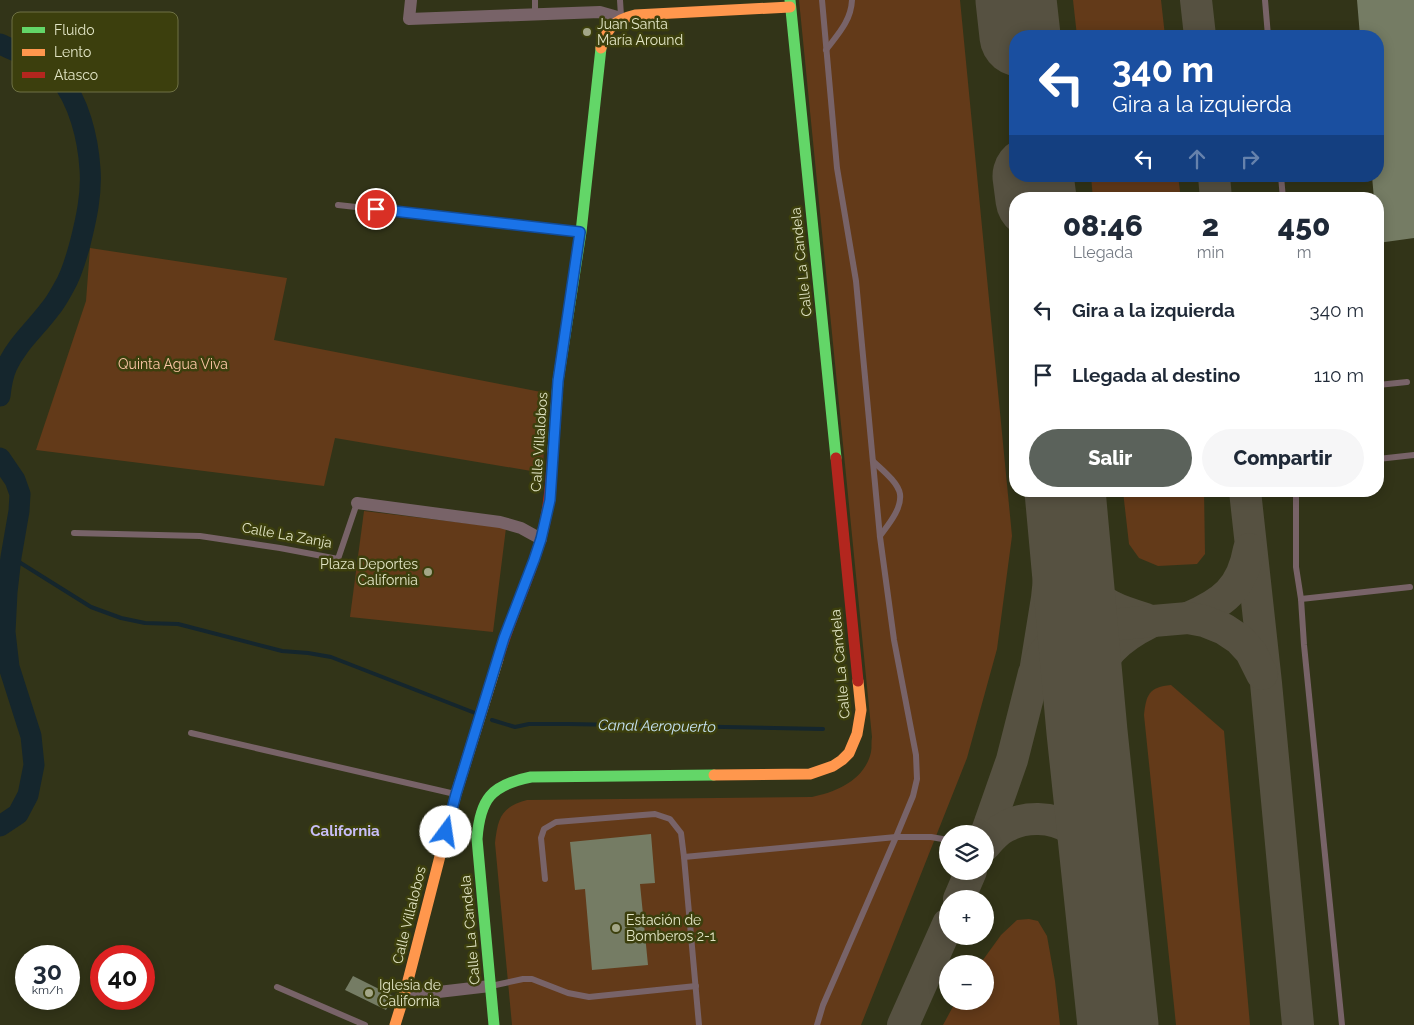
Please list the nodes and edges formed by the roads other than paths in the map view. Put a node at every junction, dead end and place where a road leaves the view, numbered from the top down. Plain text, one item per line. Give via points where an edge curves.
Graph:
1 (411, 0) edge
2 (535, 0) edge
3 (620, 0) edge
4 (822, 0) edge
5 (852, 0) edge
6 (1264, 0) edge
7 (790, 4) edge
8 (535, 13) junction
9 (621, 18) junction
10 (1267, 30) edge
11 (826, 50) junction
12 (338, 205) dead end
13 (580, 232) junction
14 (1407, 382) dead end
15 (1384, 384) edge
16 (1414, 455) edge
17 (1384, 458) edge
18 (872, 461) junction
19 (1296, 497) edge
20 (357, 503) joint
21 (74, 533) dead end
22 (880, 537) junction
23 (541, 539) junction
24 (1410, 587) dead end
25 (1301, 600) junction
26 (191, 733) dead end
27 (456, 794) junction
28 (896, 837) junction
29 (939, 838) edge
30 (684, 857) junction
31 (544, 879) dead end
32 (490, 986) junction
33 (696, 986) junction
34 (277, 987) dead end
35 (404, 996) junction
36 (365, 1025) edge
37 (395, 1025) edge
38 (494, 1025) edge
39 (700, 1025) edge
40 (817, 1025) edge
41 (1342, 1025) edge

1 - 8 street via 409,19
2 - 8 lane
3 - 9 lane
4 - 11 lane
5 - 11 lane via 845,24
6 - 10 lane
7 - 9 street
7 - 32 street, Calle La Candela via 861,710 856,741 850,752 832,768 810,774 531,778 505,784 495,791 480,813 477,838
8 - 9 street via 600,12
9 - 13 street, Calle Villalobos via 605,35 600,53
11 - 18 lane via 837,168 856,281
12 - 13 lane
13 - 23 street, Calle Villalobos via 558,381 550,500
14 - 15 lane
16 - 17 lane
18 - 22 lane
18 - 22 lane via 892,480 900,494 899,505
19 - 25 lane via 1296,567
20 - 21 lane, Calle La Zanja via 338,559 200,536
20 - 23 street, Calle La Zanja via 500,522 521,528
22 - 28 lane via 894,640 916,755 917,779 913,796
23 - 27 street, Calle Villalobos via 504,638
24 - 25 lane
25 - 41 lane
26 - 27 lane
27 - 35 street, Calle Villalobos
28 - 29 lane
28 - 30 lane
28 - 40 lane via 823,1004
30 - 31 lane via 681,833 670,819 655,814 556,822 544,829 541,838
30 - 33 lane
32 - 33 lane via 532,980 589,997
32 - 35 street
32 - 38 street, Calle La Candela
33 - 39 lane
34 - 36 lane
35 - 37 street, Calle Villalobos

